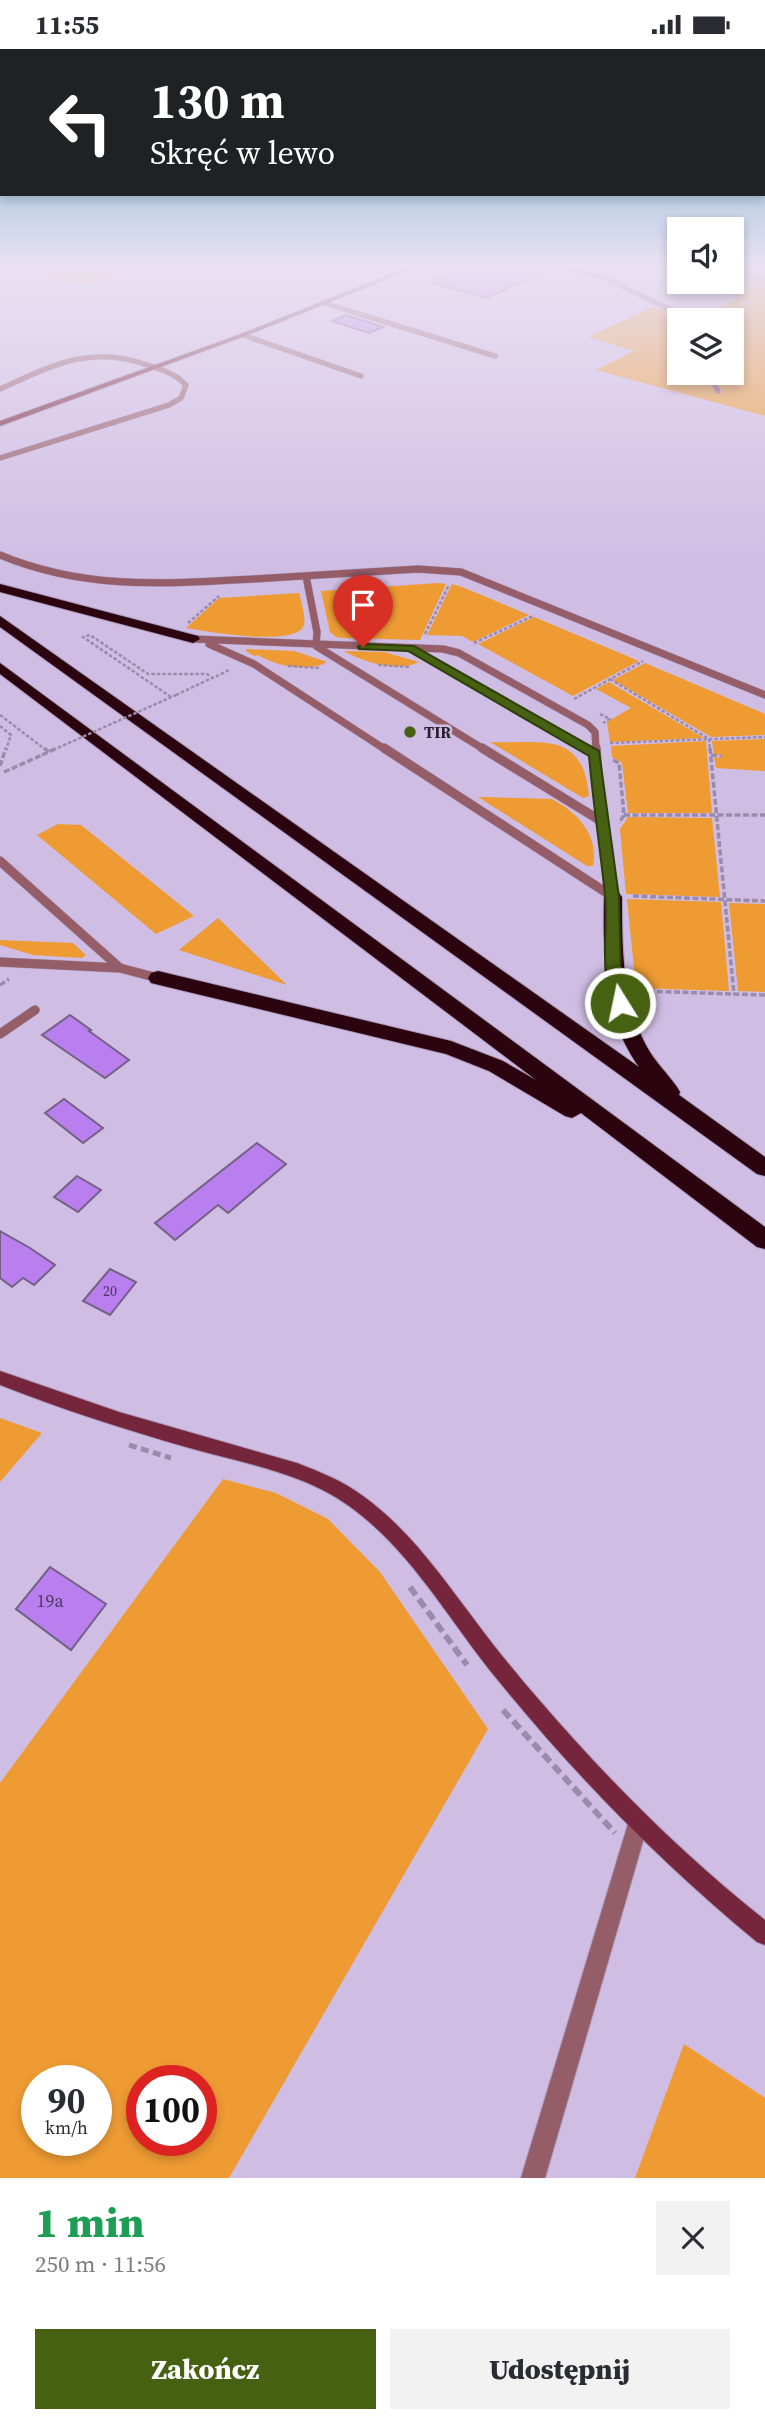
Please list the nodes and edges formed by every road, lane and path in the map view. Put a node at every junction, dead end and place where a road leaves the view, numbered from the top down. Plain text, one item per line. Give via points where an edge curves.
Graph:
1 (60, 365) edge
2 (150, 365) edge
3 (160, 365) edge
4 (330, 365) edge
5 (155, 367) junction
6 (361, 376) dead end
7 (715, 385) edge
8 (0, 389) edge
9 (718, 391) dead end
10 (0, 423) edge
11 (0, 458) edge
12 (0, 555) edge
13 (306, 576) junction
14 (444, 582) dead end
15 (459, 585) dead end
16 (0, 588) edge
17 (219, 596) dead end
18 (523, 610) dead end
19 (0, 620) edge
20 (182, 628) dead end
21 (193, 639) junction
22 (473, 643) dead end
23 (316, 646) junction
24 (410, 648) junction
25 (632, 655) dead end
26 (341, 661) junction
27 (433, 661) junction
28 (254, 664) junction
29 (0, 667) edge
30 (207, 674) dead end
31 (213, 678) dead end
32 (610, 680) junction
33 (765, 695) edge
34 (170, 697) junction
35 (574, 699) dead end
36 (0, 715) edge
37 (0, 726) edge
38 (765, 737) edge
39 (709, 739) junction
40 (606, 743) dead end
41 (49, 752) junction
42 (595, 754) junction
43 (711, 755) junction
44 (721, 756) dead end
45 (1, 770) edge
46 (624, 815) dead end
47 (716, 815) junction
48 (765, 815) edge
49 (601, 821) junction
50 (0, 861) edge
51 (617, 896) junction
52 (724, 899) junction
53 (765, 901) edge
54 (0, 963) edge
55 (120, 968) junction
56 (158, 978) joint
57 (638, 991) dead end
58 (734, 994) junction
59 (765, 995) edge
60 (35, 1010) dead end
61 (0, 1034) edge
62 (685, 1110) junction
63 (658, 1160) junction
64 (765, 1168) edge
65 (765, 1240) edge
66 (0, 1378) edge
67 (121, 1442) dead end
68 (183, 1461) dead end
69 (404, 1579) dead end
70 (474, 1673) dead end
71 (500, 1706) dead end
72 (638, 1824) junction
73 (631, 1848) junction
74 (765, 1934) edge
75 (533, 2178) edge

1 - 8 lane
2 - 5 lane
3 - 5 street
4 - 6 lane
5 - 10 street
5 - 11 lane via 185,382 181,398
7 - 9 lane
12 - 13 lane via 58,575 117,583
13 - 23 lane
13 - 33 lane via 418,569 461,572
14 - 15 path
16 - 21 highway
17 - 20 path
18 - 22 path via 535,615
19 - 62 highway
21 - 23 lane
21 - 28 lane
23 - 24 lane
23 - 26 lane
24 - 27 lane
24 - 42 lane via 459,653 588,725 595,732
25 - 32 path via 644,660
26 - 27 path via 351,657 367,664 420,668
26 - 28 path via 320,668 274,666 263,660
26 - 49 lane
27 - 42 lane
28 - 51 lane
29 - 63 highway
30 - 34 path via 148,674 90,635 83,637
31 - 34 path, bridge
32 - 35 path
32 - 39 path
34 - 41 path, bridge
36 - 41 path
37 - 45 path via 11,735
38 - 39 path
39 - 40 path
39 - 43 path
41 - 45 path, bridge
42 - 49 lane
43 - 44 path
43 - 47 path
46 - 47 path
47 - 48 path
47 - 52 path
49 - 51 lane
50 - 55 lane
51 - 52 path
51 - 62 highway via 614,978 620,1003 638,1050
52 - 53 path
52 - 58 path
54 - 55 lane
55 - 56 lane
56 - 63 highway via 451,1048 496,1066
57 - 58 path
58 - 59 path
60 - 61 lane
62 - 64 highway
63 - 65 highway
66 - 72 street via 121,1422 293,1470 355,1499 406,1545 502,1671
67 - 68 path
69 - 70 path
71 - 73 path
72 - 73 street
72 - 74 street
73 - 75 street

